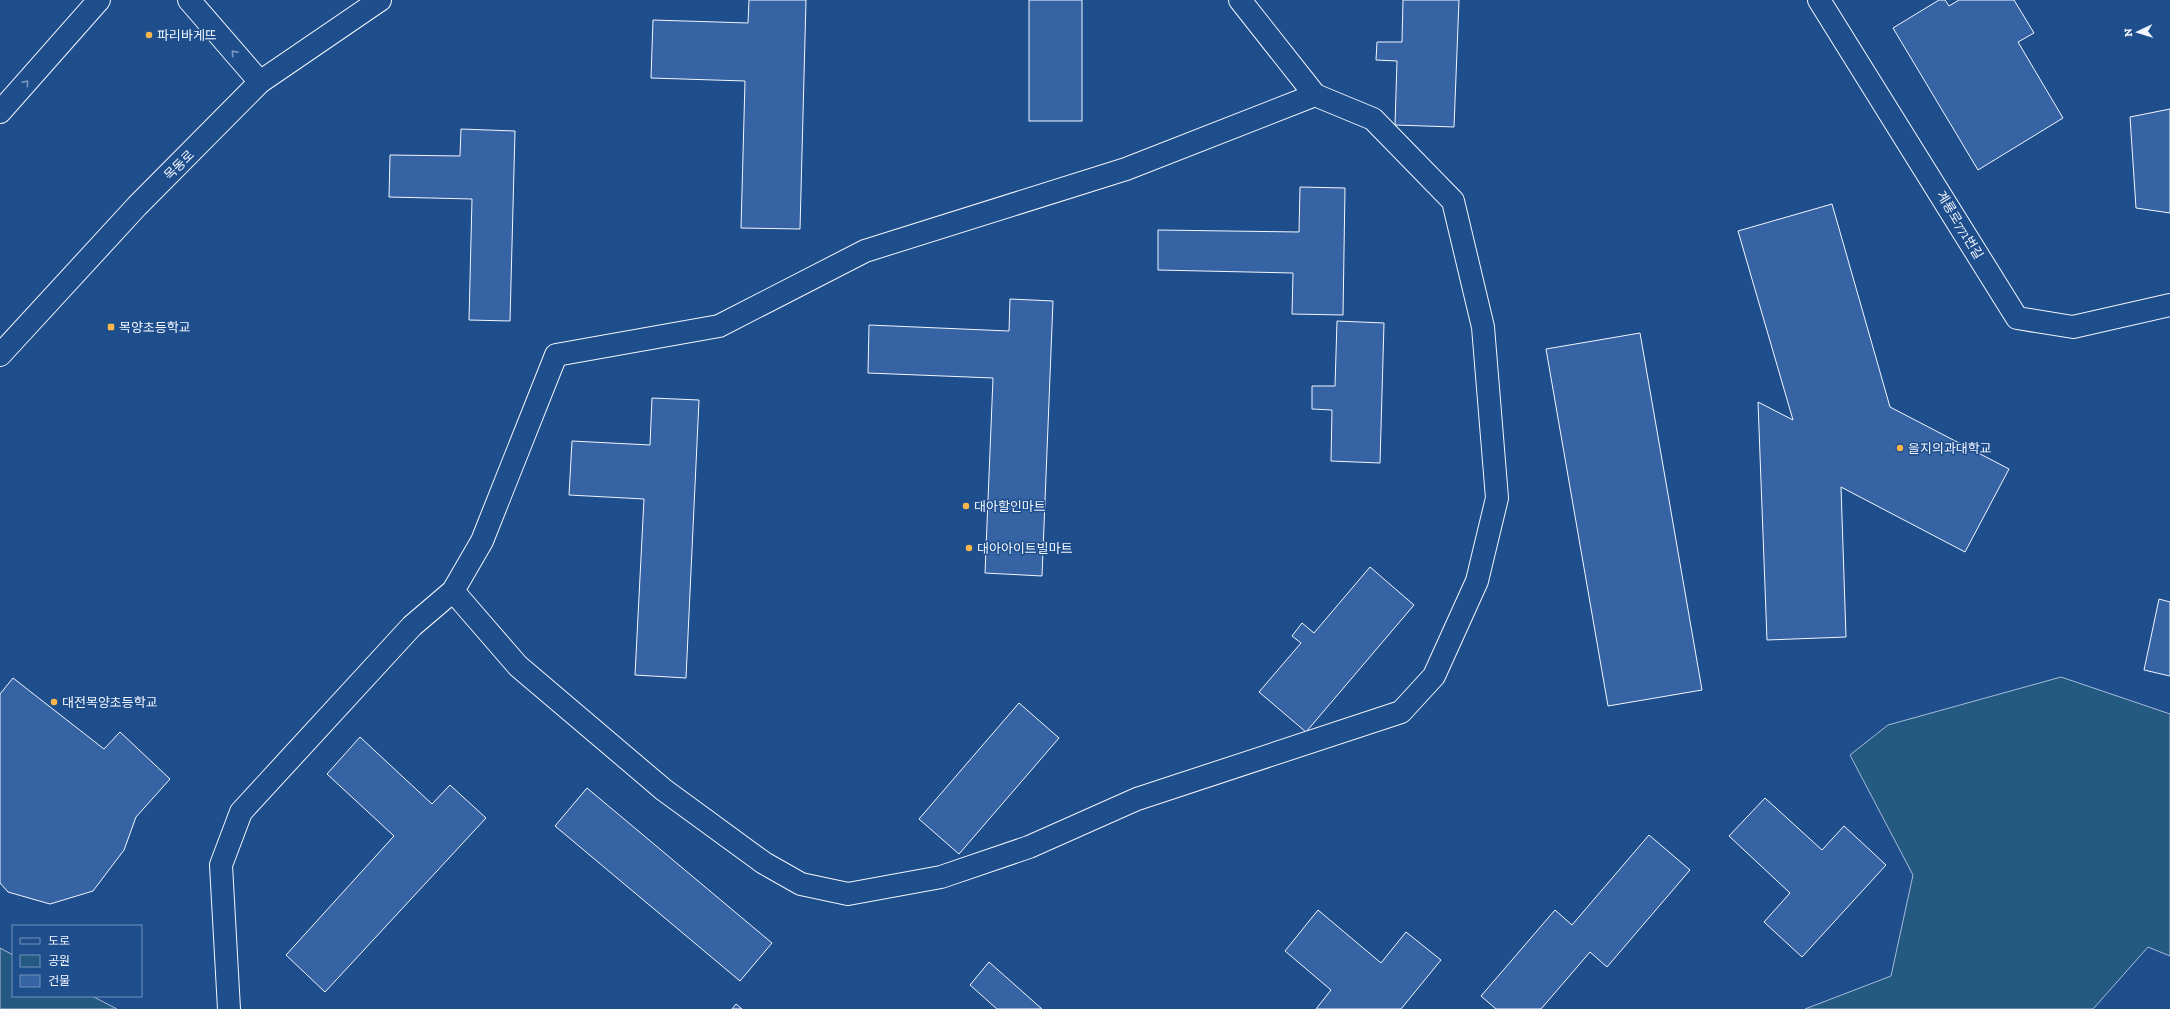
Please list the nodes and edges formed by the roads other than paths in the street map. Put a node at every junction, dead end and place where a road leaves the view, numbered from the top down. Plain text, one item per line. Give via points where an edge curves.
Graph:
1 (99, 0) edge
2 (189, 0) edge
3 (380, 0) edge
4 (1240, 0) edge
5 (1819, 0) edge
6 (260, 82) junction
7 (1315, 95) junction
8 (0, 112) edge
9 (2170, 305) edge
10 (0, 355) edge
11 (453, 591) junction
12 (230, 1009) edge

8 -> 1 street
6 -> 2 street
3 - 6 street, 목동로
4 - 7 street
5 - 9 street, 계룡로771번길 via 2017,318 2073,327
6 - 10 street, 목동로 via 138,206
7 - 11 street via 1126,169 865,251 719,326 556,355 482,541
7 - 11 street via 1373,119 1453,201 1483,327 1497,498 1477,581 1434,676 1401,712 1137,799 1029,847 941,877 848,894 801,884 764,863 664,790 518,666
11 - 12 street via 412,626 241,812 221,865

